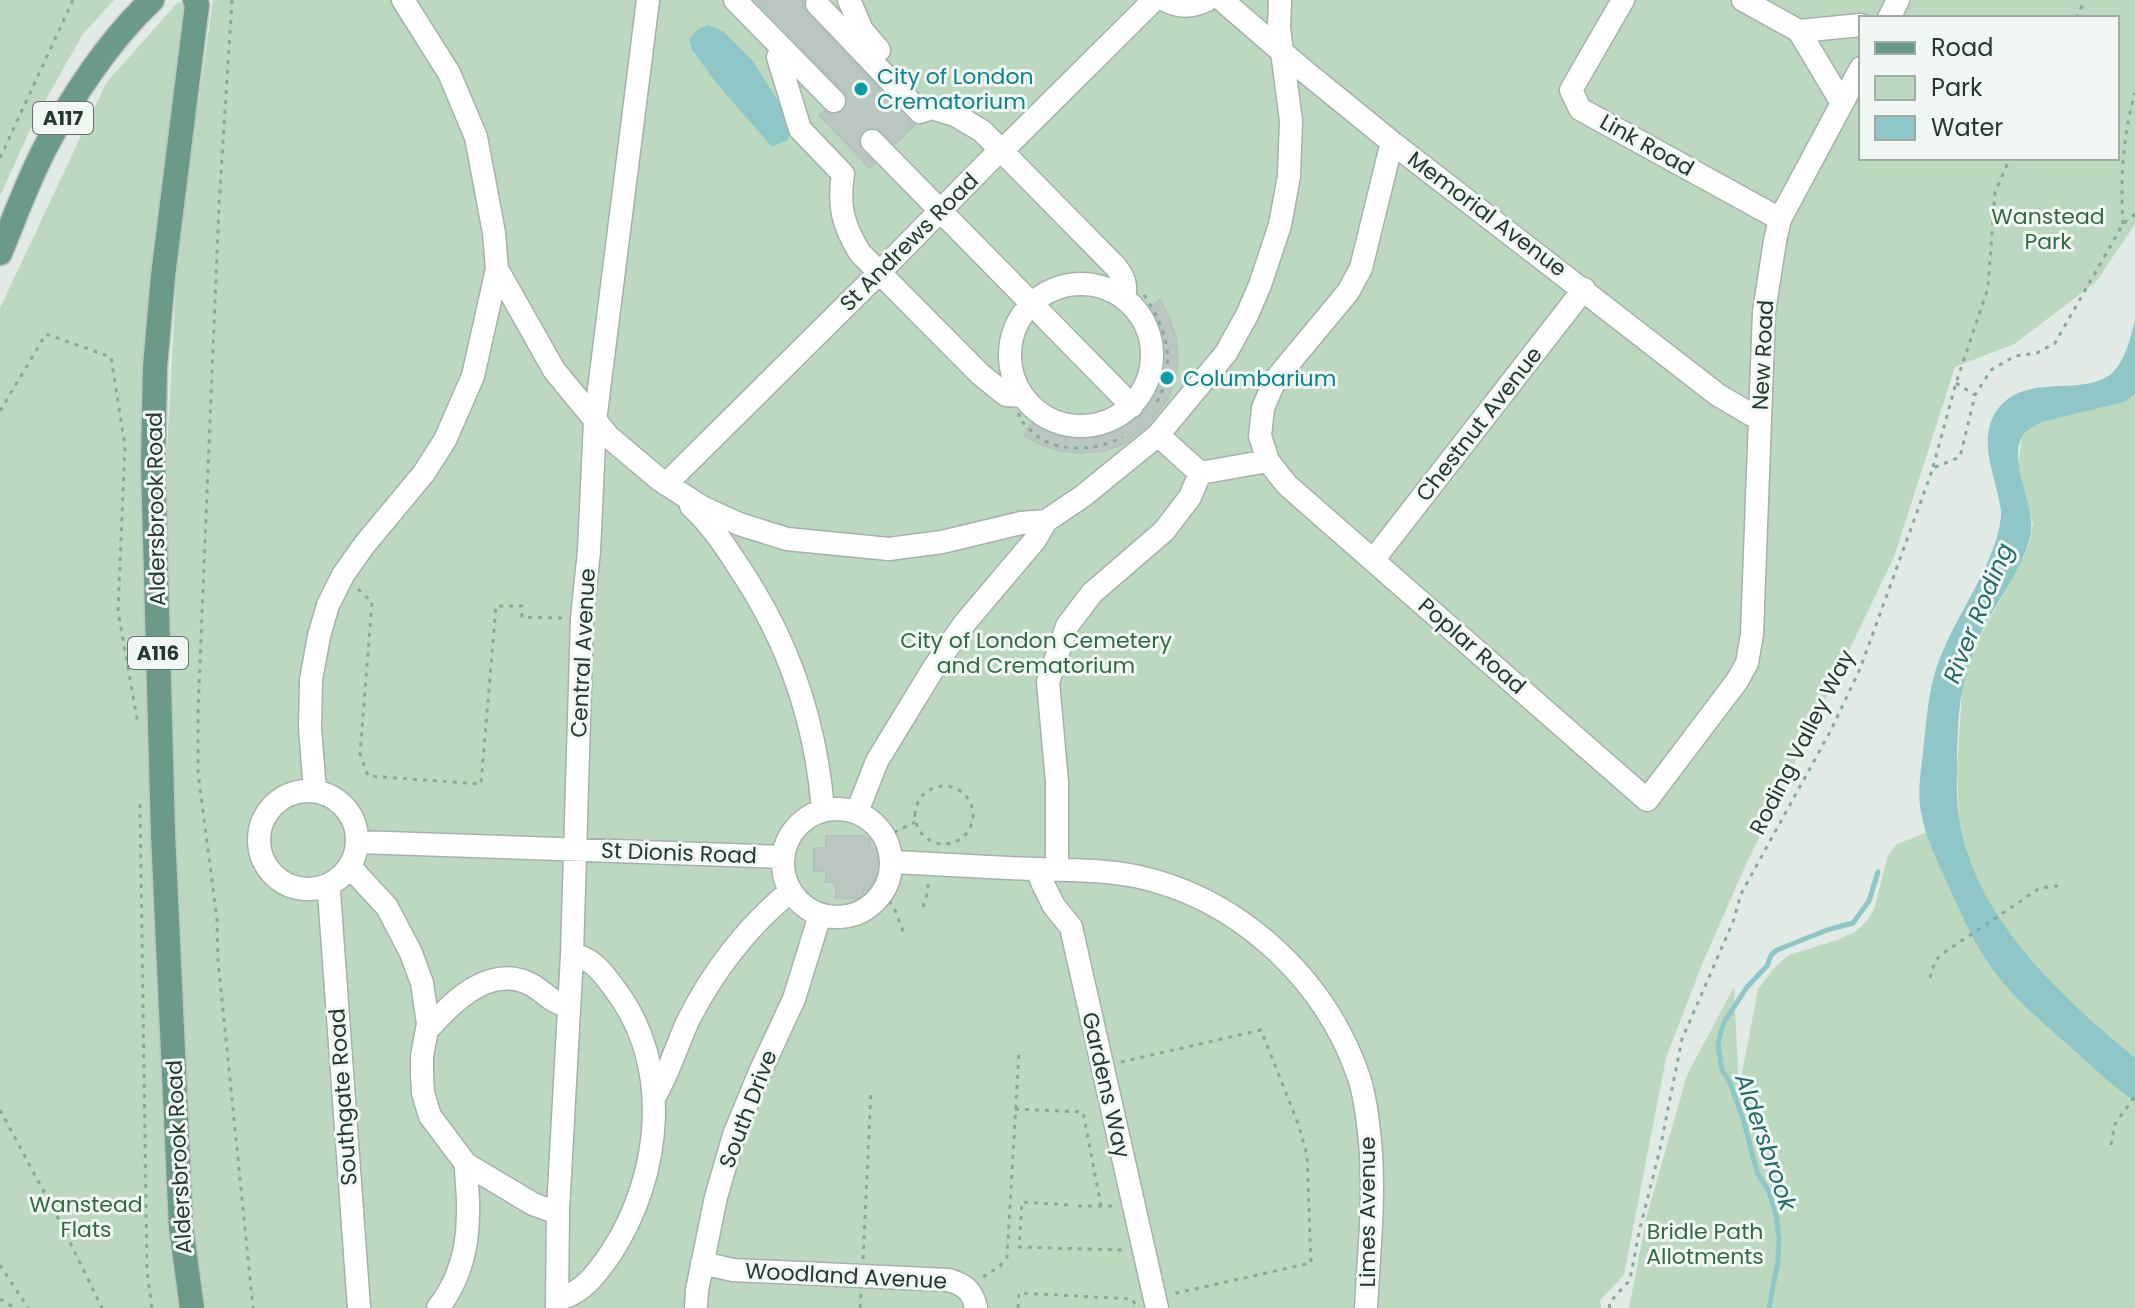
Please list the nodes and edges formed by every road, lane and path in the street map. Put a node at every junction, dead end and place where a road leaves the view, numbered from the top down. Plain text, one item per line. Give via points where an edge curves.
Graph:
1 (73, 0) edge
2 (152, 0) edge
3 (195, 0) edge
4 (232, 0) edge
5 (403, 0) edge
6 (648, 0) edge
7 (735, 0) edge
8 (849, 0) edge
9 (1154, 0) edge
10 (1165, 0) edge
11 (1207, 0) edge
12 (1222, 0) edge
13 (1280, 0) edge
14 (1623, 0) edge
15 (1743, 0) edge
16 (817, 4) dead end
17 (1859, 25) edge
18 (1799, 31) junction
19 (784, 50) junction
20 (1282, 52) junction
21 (1859, 72) edge
22 (2135, 92) edge
23 (834, 101) tunnel mouth
24 (1842, 103) junction
25 (931, 108) junction
26 (872, 141) tunnel mouth
27 (1394, 144) junction
28 (1003, 150) junction
29 (0, 158) edge
30 (2009, 160) edge
31 (940, 210) junction
32 (2135, 214) edge
33 (1780, 219) junction
34 (2123, 224) junction
35 (0, 253) edge
36 (497, 269) junction
37 (879, 273) junction
38 (1584, 289) junction
39 (1134, 296) junction
40 (1030, 304) junction
41 (1157, 313) dead end
42 (1166, 380) dead end
43 (1174, 383) dead end
44 (1956, 383) junction
45 (1975, 395) junction
46 (1022, 396) junction
47 (1132, 406) junction
48 (0, 411) edge
49 (1760, 416) junction
50 (1019, 419) dead end
51 (595, 421) junction
52 (1035, 433) dead end
53 (1158, 435) junction
54 (1112, 441) dead end
55 (1114, 447) dead end
56 (1268, 461) junction
57 (1933, 468) junction
58 (1200, 473) junction
59 (666, 484) junction
60 (1046, 521) junction
61 (1374, 559) junction
62 (343, 575) junction
63 (582, 618) junction
64 (1747, 663) joint
65 (139, 728) dead end
66 (315, 791) junction
67 (140, 792) dead end
68 (823, 810) junction
69 (857, 812) junction
70 (915, 822) junction
71 (885, 837) junction
72 (358, 842) junction
73 (575, 850) junction
74 (783, 857) junction
75 (892, 862) junction
76 (922, 864) junction
77 (350, 867) junction
78 (1048, 869) junction
79 (326, 886) junction
80 (2064, 887) dead end
81 (791, 891) junction
82 (881, 895) junction
83 (923, 907) dead end
84 (820, 915) junction
85 (905, 936) dead end
86 (572, 955) junction
87 (1930, 978) dead end
88 (568, 1005) junction
89 (428, 1024) junction
90 (1019, 1053) dead end
91 (1101, 1066) junction
92 (871, 1091) dead end
93 (2135, 1096) edge
94 (654, 1098) junction
95 (1015, 1109) junction
96 (0, 1110) edge
97 (2111, 1145) dead end
98 (466, 1164) junction
99 (1068, 1205) dead end
100 (1078, 1206) dead end
101 (1101, 1206) junction
102 (1113, 1206) dead end
103 (558, 1210) junction
104 (1124, 1240) dead end
105 (702, 1263) junction
106 (0, 1265) edge
107 (862, 1277) junction
108 (971, 1298) edge
109 (0, 1299) edge
110 (557, 1303) edge
111 (1149, 1305) edge
112 (15, 1308) edge
113 (28, 1308) edge
114 (102, 1308) edge
115 (152, 1308) edge
116 (192, 1308) edge
117 (253, 1308) edge
118 (359, 1308) edge
119 (438, 1308) edge
120 (696, 1308) edge
121 (860, 1308) edge
122 (1018, 1308) edge
123 (1366, 1308) edge
124 (1610, 1308) edge

1 - 29 path
2 - 35 main road, A117 via 106,51 59,125
3 - 116 main road, Aldersbrook Road / A116 via 163,276 153,464 175,1101 181,1227
4 - 117 path via 198,772
5 - 36 lane via 449,73 476,137
6 - 51 lane, Central Avenue
7 - 19 lane
8 - 25 lane via 862,30
9 - 28 lane, St Andrews Road
10 - 11 lane via 1187,6
12 - 20 lane, Memorial Avenue
13 - 20 lane
14 - 33 lane, Link Road via 1571,90 1580,109
15 - 18 lane
16 - 25 lane via 920,112
17 - 18 lane
18 - 24 lane
19 - 23 lane
19 - 37 lane via 778,57 800,129 843,174 842,216 860,253
20 - 27 lane, Memorial Avenue
20 - 53 lane via 1291,121 1280,225 1260,285 1226,353
21 - 24 lane, New Road
22 - 34 path via 2126,128
24 - 33 lane, New Road
25 - 28 lane via 955,115
26 - 31 lane
27 - 38 lane, Memorial Avenue
27 - 56 lane via 1361,268 1348,292 1275,380 1263,408 1260,436
28 - 31 lane, St Andrews Road
28 - 39 lane via 1116,267
30 - 44 path, Roding Valley Way via 1995,192 1988,288
31 - 37 lane, St Andrews Road
31 - 40 lane
32 - 34 path
33 - 49 lane, New Road via 1764,312
34 - 45 path via 2055,343 1991,370
36 - 51 lane via 554,370
36 - 62 lane via 473,376 445,440
37 - 46 lane via 980,374 1006,395
37 - 59 lane, St Andrews Road
38 - 49 lane, Memorial Avenue via 1718,395
38 - 61 lane, Chestnut Avenue
39 - 40 lane via 1086,283 1047,292
39 - 41 path
39 - 47 lane via 1152,350 1144,390
40 - 46 lane via 1018,320 1009,358
40 - 47 lane
42 - 43 path
44 - 45 path
44 - 57 path, Roding Valley Way
45 - 57 path via 1960,457
46 - 47 lane via 1054,422 1074,426 1105,422
48 - 65 path via 46,334 111,357 125,446 118,611
49 - 64 lane, New Road
50 - 52 path
51 - 59 lane
51 - 63 lane, Central Avenue
53 - 58 lane
53 - 60 lane
54 - 55 path
56 - 58 lane
56 - 61 lane, Poplar Road via 1287,485
57 - 124 path, Roding Valley Way via 1860,669 1741,894 1682,1039 1630,1280
58 - 78 lane via 1190,497 1164,531 1092,593 1067,626 1048,682 1057,782
59 - 60 lane via 739,524 787,539 845,545 889,549
59 - 68 lane via 723,543 782,640 814,742
60 - 69 lane via 935,666 877,761
61 - 64 lane, Poplar Road via 1647,800
62 - 63 path via 372,602 360,754 368,776 481,784 496,606 522,606 522,617
62 - 66 lane via 328,605 311,680
63 - 73 lane, Central Avenue
66 - 72 lane via 329,795 351,814
66 - 79 lane via 300,791 274,804 259,831 259,846 271,873 283,883 297,889
67 - 115 path via 147,1271
68 - 69 lane
68 - 74 lane via 796,827
69 - 71 lane
70 - 70 path via 923,795 939,786 966,796 973,813 969,832 943,845 925,838
70 - 71 path
71 - 75 lane
72 - 73 lane, St Dionis Road
72 - 77 lane
73 - 74 lane, St Dionis Road
73 - 86 lane, Central Avenue
74 - 81 lane
75 - 76 lane
75 - 82 lane
76 - 78 lane
76 - 83 path via 928,884
77 - 79 lane
77 - 89 lane via 402,932 422,983
78 - 91 lane, Gardens Way via 1042,882 1071,927
78 - 123 lane, Limes Avenue via 1135,876 1199,897 1242,921 1314,992 1358,1074 1369,1132
79 - 118 lane, Southgate Road
80 - 87 path via 2047,886 2030,894 1935,961
81 - 84 lane
81 - 94 lane via 746,935 712,979
82 - 84 lane via 858,914
82 - 85 path via 893,905
84 - 105 lane, South Drive via 794,999 734,1135
86 - 88 lane, Central Avenue
86 - 94 lane via 599,968 623,999 638,1027
88 - 89 lane via 557,1004 520,980 495,979 465,994
88 - 103 lane, Central Avenue
89 - 98 lane via 423,1093 430,1116
90 - 95 path
91 - 111 lane, Gardens Way
91 - 111 path via 1261,1030 1307,1155 1311,1263
92 - 107 path
93 - 97 path via 2112,1131
94 - 110 lane via 651,1151 640,1196 621,1238 583,1287
95 - 101 path via 1083,1112
95 - 108 path via 1007,1257
96 - 114 path
98 - 103 lane via 533,1204
98 - 119 lane via 466,1244 457,1275
99 - 104 path via 1022,1202 1019,1247 1123,1250
100 - 101 path
101 - 102 path
103 - 110 lane, Central Avenue
105 - 107 lane, Woodland Avenue via 733,1270
105 - 120 lane, South Drive
106 - 113 path
107 - 108 lane, Woodland Avenue via 948,1280 960,1283
107 - 121 path
109 - 112 path
111 - 122 path via 1132,1299 1019,1293

